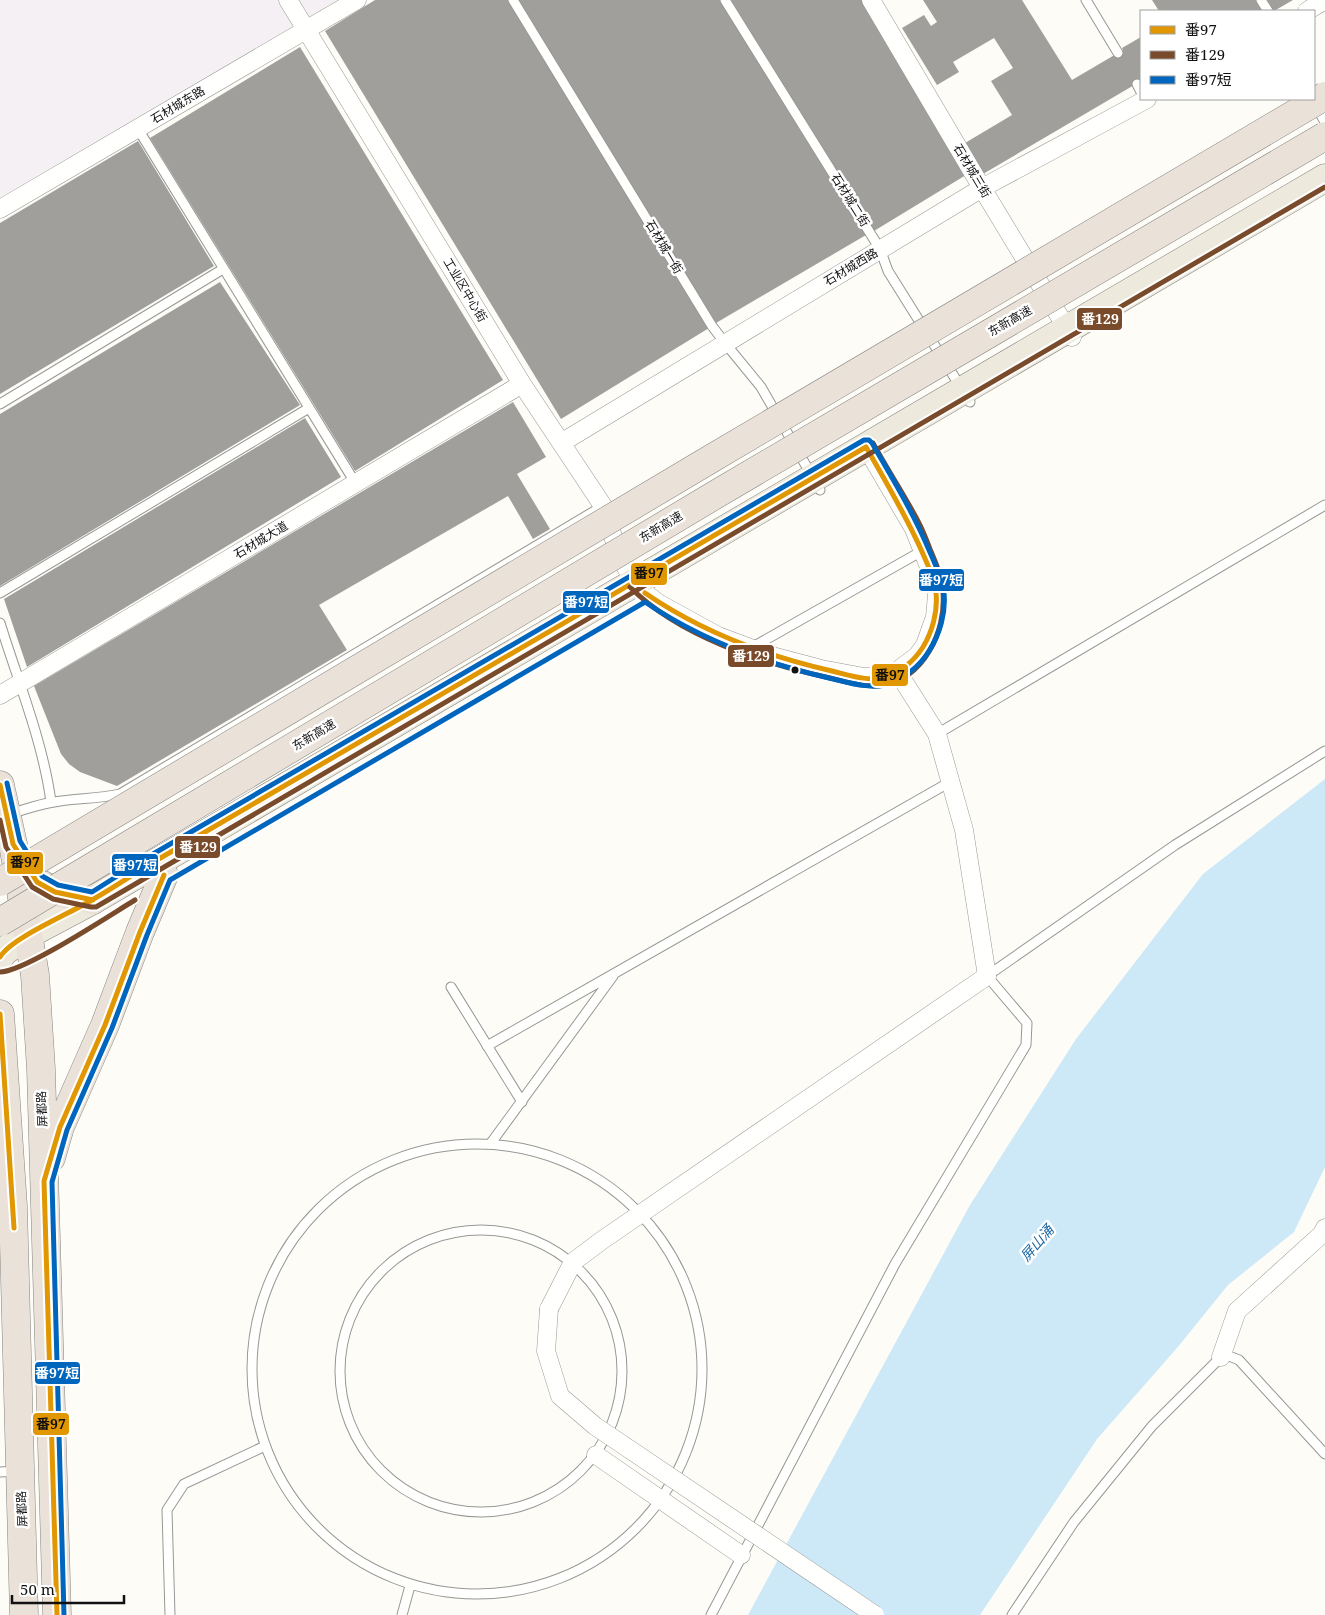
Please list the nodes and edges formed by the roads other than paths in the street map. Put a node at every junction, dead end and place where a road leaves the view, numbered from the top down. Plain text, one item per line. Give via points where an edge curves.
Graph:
1 (288, 0) edge
2 (357, 0) edge
3 (513, 0) edge
4 (725, 0) edge
5 (872, 0) edge
6 (1086, 0) edge
7 (1325, 0) edge
8 (1309, 10) edge
9 (306, 28) junction
10 (1118, 53) dead end
11 (1325, 96) edge
12 (1144, 100) edge
13 (1313, 100) edge
14 (1325, 122) edge
15 (138, 129) junction
16 (1325, 136) edge
17 (1325, 178) edge
18 (982, 188) junction
19 (1325, 194) edge
20 (0, 209) edge
21 (880, 249) junction
22 (223, 269) junction
23 (1070, 335) junction
24 (725, 344) junction
25 (522, 384) junction
26 (966, 396) junction
27 (0, 404) edge
28 (309, 408) junction
29 (561, 443) junction
30 (869, 453) junction
31 (356, 484) junction
32 (816, 484) junction
33 (1325, 505) edge
34 (603, 506) junction
35 (922, 551) junction
36 (640, 587) junction
37 (0, 593) edge
38 (0, 623) edge
39 (750, 648) junction
40 (897, 671) junction
41 (19, 684) junction
42 (0, 695) edge
43 (937, 734) junction
44 (1325, 751) edge
45 (950, 782) junction
46 (0, 786) edge
47 (51, 802) junction
48 (7, 815) junction
49 (14, 844) junction
50 (164, 874) junction
51 (0, 882) edge
52 (93, 900) junction
53 (0, 922) edge
54 (31, 943) junction
55 (0, 957) edge
56 (0, 965) edge
57 (614, 974) junction
58 (987, 976) junction
59 (451, 987) dead end
60 (0, 1014) edge
61 (487, 1046) junction
62 (522, 1102) junction
63 (4, 1118) edge
64 (491, 1143) junction
65 (44, 1181) junction
66 (641, 1214) junction
67 (1325, 1228) edge
68 (573, 1262) junction
69 (1221, 1356) junction
70 (264, 1446) junction
71 (1325, 1454) edge
72 (596, 1455) junction
73 (10, 1472) edge
74 (661, 1500) junction
75 (742, 1555) junction
76 (410, 1586) junction
77 (24, 1615) edge
78 (57, 1615) edge
79 (170, 1615) edge
80 (402, 1615) edge
81 (711, 1615) edge
82 (875, 1615) edge
83 (1012, 1615) edge

1 - 9 street, 工业区中心街
2 - 9 street, 石材城东路
3 - 24 lane, 石材城一街
4 - 21 lane, 石材城二街
5 - 18 street, 石材城三街
6 - 10 lane
7 - 8 street
9 - 15 street, 石材城东路
9 - 25 street, 工业区中心街
11 - 51 highway, bridge
12 - 18 street, 石材城西路
13 - 14 lane
15 - 20 street, 石材城东路
15 - 22 lane
16 - 53 highway, 东新高速, bridge
17 - 23 main road
18 - 21 street, 石材城西路
18 - 23 street, 石材城三街
19 - 23 main road
21 - 24 street, 石材城西路
21 - 26 lane, 石材城二街 via 888,271
22 - 27 lane
22 - 28 lane
23 - 26 main road
24 - 29 street, 石材城西路
24 - 32 lane, 石材城一街 via 761,387
25 - 29 street, 工业区中心街
25 - 31 street, 石材城大道
26 - 30 main road
28 - 31 lane
28 - 37 lane
29 - 34 street, 工业区中心街
30 - 32 main road
30 - 35 street via 914,529
31 - 41 street, 石材城大道
32 - 36 main road
33 - 43 lane
34 - 36 street, 工业区中心街 via 620,558
34 - 47 lane via 120,794
35 - 39 lane
35 - 40 street via 937,595 935,617 925,645 917,656
36 - 39 street via 658,603 718,636
36 - 50 main road
36 - 52 main road
38 - 41 lane
39 - 40 street via 864,677 884,677
40 - 43 street
41 - 42 street, 石材城大道
41 - 47 lane via 42,754
43 - 45 street
44 - 58 lane via 1175,844
45 - 57 lane
45 - 58 street via 964,830
46 - 48 highway, 屏都路
47 - 48 lane
48 - 49 highway, 屏都路
49 - 52 highway via 36,882 55,892
49 - 54 highway, 屏都路
50 - 54 main road
50 - 65 highway via 105,1025 60,1127
52 - 54 main road
54 - 55 main road via 3,952
54 - 56 main road
54 - 65 highway, 屏都路 via 41,1069
57 - 61 lane
57 - 62 lane
58 - 66 street
58 - 75 lane via 1028,1023 1026,1045 895,1264
59 - 61 lane
60 - 63 highway, 屏都路
61 - 62 lane
62 - 64 lane
63 - 73 highway, 屏都路 via 13,1206
64 - 66 lane via 557,1157 616,1191
64 - 70 lane via 451,1144 419,1150 374,1168 333,1195 310,1217 285,1250 267,1286 258,1318 251,1366 254,1406
65 - 78 highway, 屏都路
66 - 68 street
66 - 74 lane via 668,1249 688,1288 700,1340 702,1375 696,1419 682,1461
67 - 69 street via 1237,1311
68 - 72 lane via 601,1294 618,1333 623,1375 615,1417
68 - 72 lane via 541,1242 506,1230 468,1229 432,1237 398,1255 371,1281 352,1314 341,1350 341,1387 350,1424 369,1457 395,1484 428,1502 464,1512 501,1512 537,1501 570,1482
68 - 82 street, bridge via 549,1309 546,1351 560,1396 595,1426
69 - 71 lane via 1224,1354 1239,1360
69 - 83 lane via 1152,1426 1080,1514
70 - 76 lane via 288,1493 321,1533 362,1564
70 - 79 lane via 184,1484 168,1510
72 - 74 street
73 - 77 highway, 屏都路
74 - 75 street
74 - 76 lane via 630,1535 592,1564 549,1584 503,1594 456,1595
75 - 81 lane
76 - 80 lane

